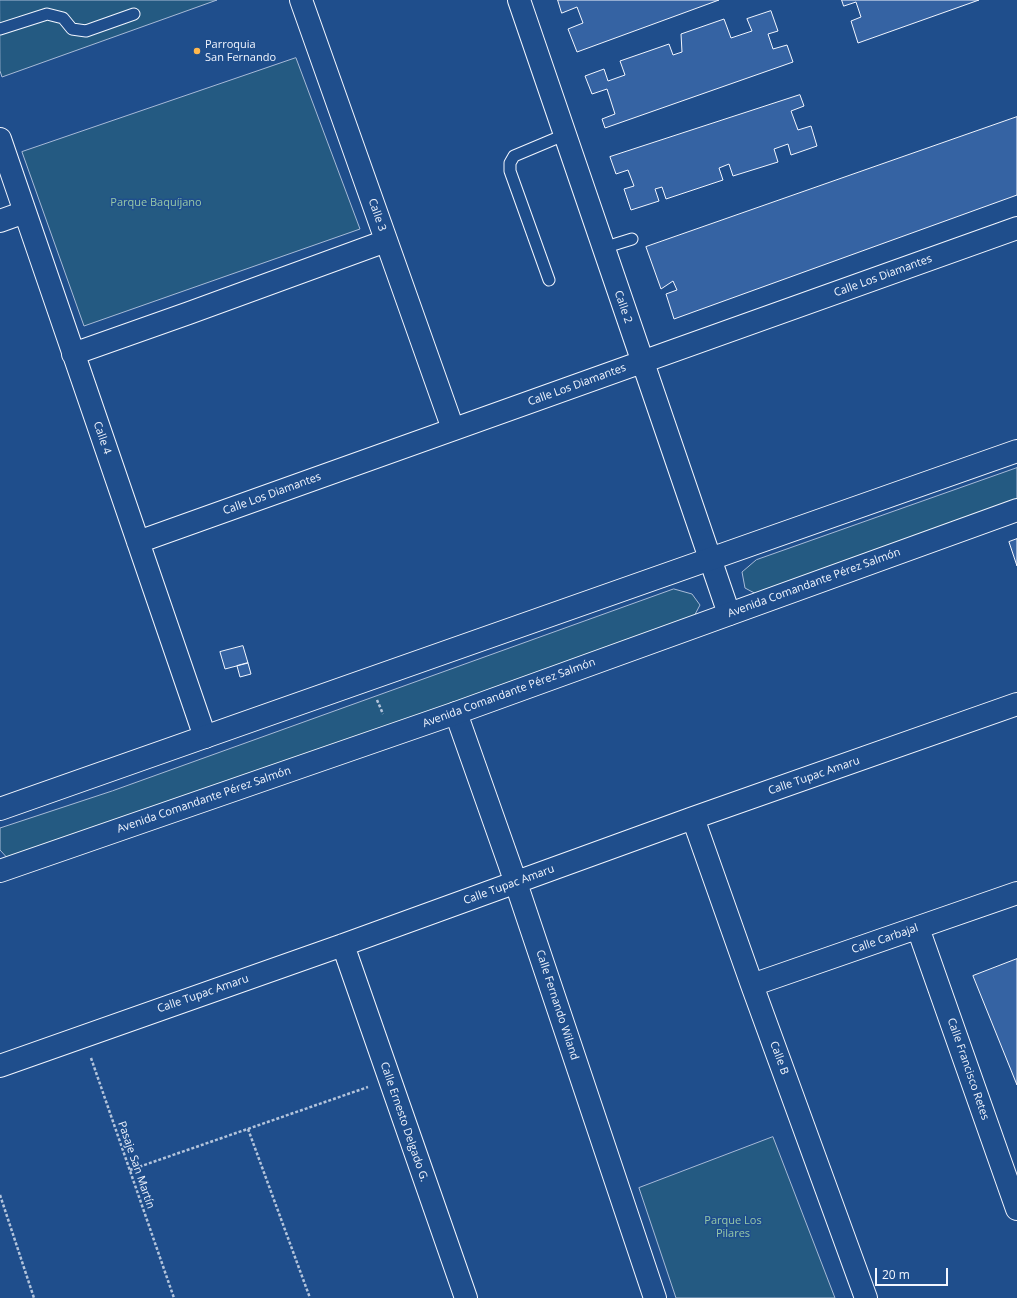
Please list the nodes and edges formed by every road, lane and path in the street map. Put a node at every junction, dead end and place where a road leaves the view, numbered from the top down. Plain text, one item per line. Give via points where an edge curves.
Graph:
1 (301, 0) edge
2 (519, 0) edge
3 (134, 14) dead end
4 (0, 29) edge
5 (564, 135) junction
6 (0, 139) edge
7 (25, 212) junction
8 (0, 221) edge
9 (1017, 228) edge
10 (632, 239) dead end
11 (386, 241) junction
12 (603, 248) junction
13 (549, 280) dead end
14 (74, 354) junction
15 (642, 362) junction
16 (453, 429) junction
17 (1017, 451) edge
18 (1017, 510) edge
19 (138, 542) junction
20 (710, 559) junction
21 (729, 614) junction
22 (369, 679) junction
23 (1017, 704) edge
24 (456, 712) junction
25 (391, 735) junction
26 (205, 737) junction
27 (0, 810) edge
28 (693, 818) junction
29 (0, 871) edge
30 (516, 883) junction
31 (1017, 893) edge
32 (918, 928) junction
33 (343, 945) junction
34 (752, 986) junction
35 (83, 1037) junction
36 (0, 1066) edge
37 (390, 1079) junction
38 (248, 1129) junction
39 (130, 1170) junction
40 (0, 1195) edge
41 (1017, 1209) edge
42 (34, 1298) edge
43 (174, 1298) edge
44 (310, 1298) edge
45 (466, 1298) edge
46 (655, 1298) edge
47 (866, 1298) edge

1 - 11 street, Calle 3
2 - 5 street, Calle 2
3 - 4 lane via 86,32 72,29 63,18 47,14
5 - 12 street, Calle 2
5 - 13 lane via 514,156 510,163 510,172
6 - 7 street, Calle 4
7 - 8 street
7 - 14 street, Calle 4
9 - 15 street, Calle Los Diamantes
10 - 12 lane
11 - 14 street
11 - 16 street, Calle 3
12 - 15 street, Calle 2
14 - 19 street, Calle 4
15 - 16 street, Calle Los Diamantes
15 - 20 street, Calle 2
16 - 19 street, Calle Los Diamantes
17 - 20 street
18 - 21 street, Avenida Comandante Pérez Salmón
19 - 26 street, Calle 4
20 - 21 street, Calle 2
20 - 22 street
21 - 24 street, Avenida Comandante Pérez Salmón
22 - 25 path
22 - 26 street
23 - 28 street, Calle Tupac Amaru
24 - 25 street, Avenida Comandante Pérez Salmón
24 - 30 street, Calle Fernando Wiland
25 - 29 street, Avenida Comandante Pérez Salmón
26 - 27 street
28 - 30 street, Calle Tupac Amaru
28 - 34 street, Calle B
30 - 33 street, Calle Tupac Amaru
30 - 46 street, Calle Fernando Wiland
31 - 32 street, Calle Carbajal
32 - 34 street, Calle Carbajal
32 - 41 street, Calle Francisco Retes
33 - 35 street, Calle Tupac Amaru
33 - 37 street, Calle Ernesto Delgado G.
34 - 47 street, Calle B
35 - 36 street, Calle Tupac Amaru
35 - 39 path, Pasaje San Martín
37 - 38 path
37 - 45 street, Calle Ernesto Delgado G.
38 - 39 path
38 - 44 path
39 - 43 path, Pasaje San Martín
40 - 42 path

